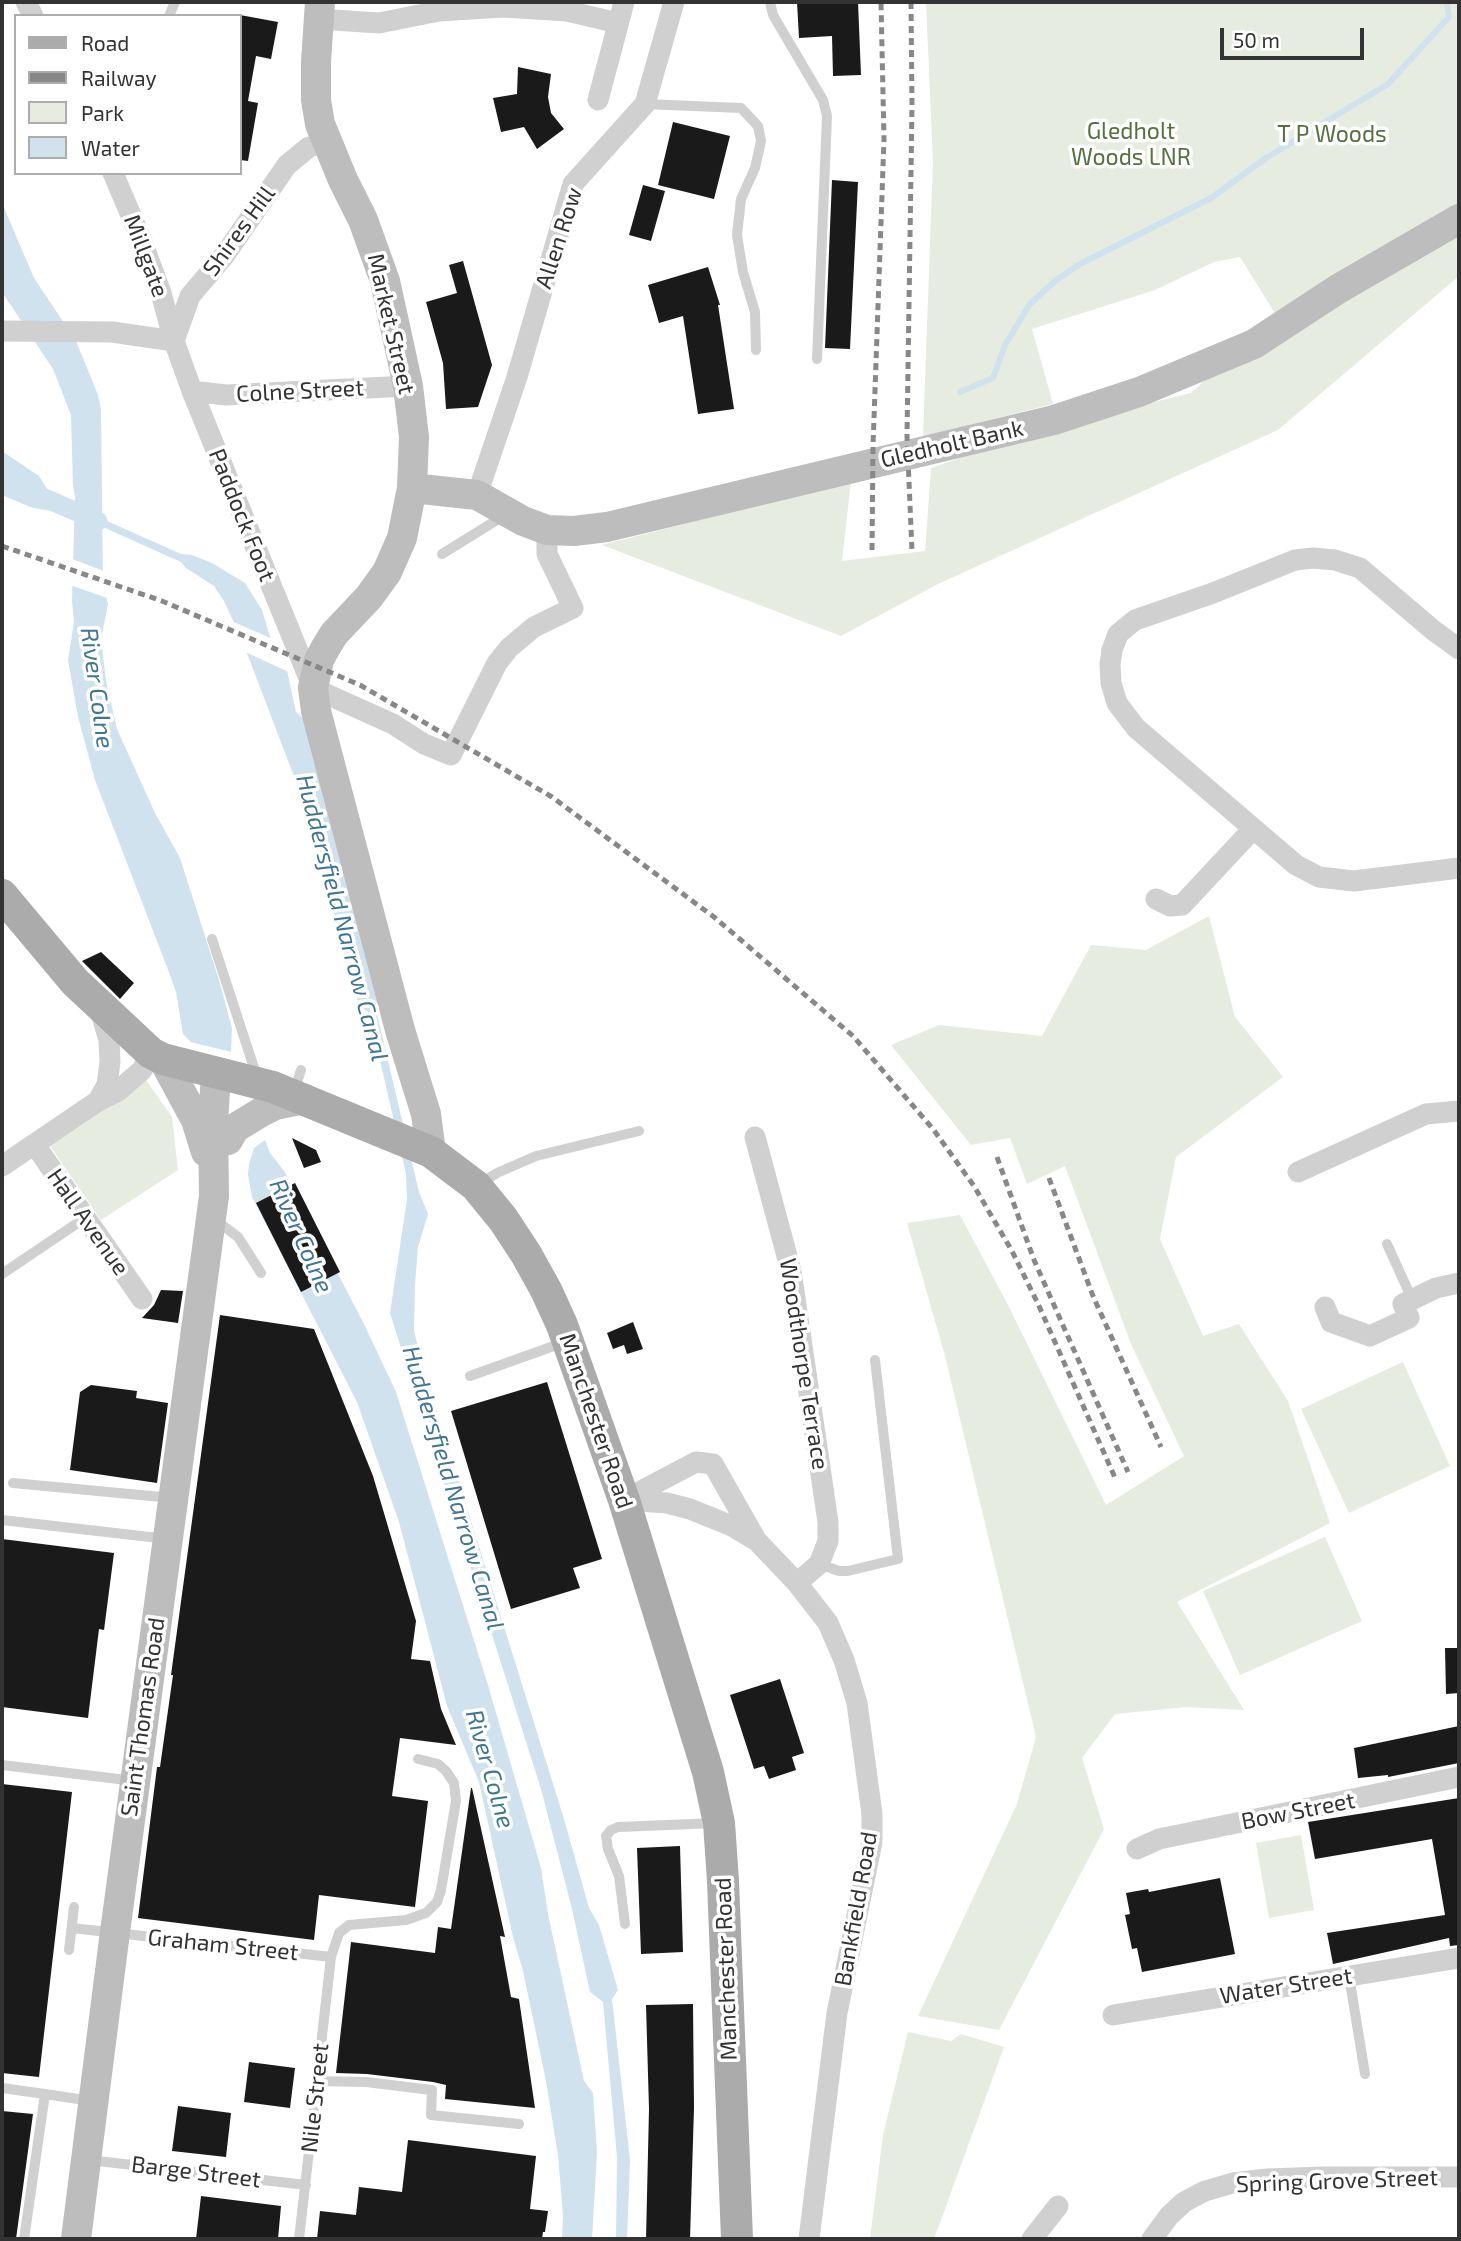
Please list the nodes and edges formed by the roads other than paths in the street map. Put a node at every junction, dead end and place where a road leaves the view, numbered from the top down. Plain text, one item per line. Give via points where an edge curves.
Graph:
1 (624, 2) edge
2 (674, 2) edge
3 (770, 2) edge
4 (440, 6) edge
5 (319, 10) edge
6 (618, 23) junction
7 (598, 100) dead end
8 (645, 104) junction
9 (327, 142) junction
10 (114, 175) edge
11 (1459, 219) edge
12 (8, 331) edge
13 (174, 341) junction
14 (756, 350) dead end
15 (817, 359) dead end
16 (408, 386) junction
17 (192, 391) junction
18 (412, 488) junction
19 (477, 495) junction
20 (509, 513) junction
21 (547, 530) junction
22 (442, 554) dead end
23 (1459, 649) edge
24 (313, 688) junction
25 (1253, 829) junction
26 (1459, 868) edge
27 (2, 895) edge
28 (1156, 899) dead end
29 (212, 939) dead end
30 (100, 1007) junction
31 (157, 1056) junction
32 (238, 1083) junction
33 (98, 1101) junction
34 (1459, 1111) edge
35 (639, 1131) dead end
36 (755, 1137) dead end
37 (228, 1140) junction
38 (35, 1145) junction
39 (426, 1150) junction
40 (2, 1166) edge
41 (1298, 1172) dead end
42 (475, 1186) junction
43 (213, 1196) junction
44 (85, 1218) junction
45 (1387, 1244) dead end
46 (261, 1273) dead end
47 (2, 1274) edge
48 (1459, 1283) edge
49 (142, 1299) dead end
50 (1412, 1299) junction
51 (1325, 1307) dead end
52 (568, 1341) junction
53 (876, 1360) dead end
54 (470, 1376) dead end
55 (13, 1483) dead end
56 (172, 1498) junction
57 (624, 1500) junction
58 (2, 1520) edge
59 (167, 1539) junction
60 (757, 1541) junction
61 (819, 1564) junction
62 (797, 1583) junction
63 (418, 1759) dead end
64 (2, 1765) edge
65 (1459, 1777) edge
66 (135, 1781) junction
67 (719, 1823) junction
68 (1137, 1849) dead end
69 (74, 1907) dead end
70 (625, 1924) dead end
71 (72, 1928) junction
72 (114, 1932) junction
73 (69, 1950) dead end
74 (331, 1957) junction
75 (1459, 1958) edge
76 (1349, 1976) junction
77 (1114, 2015) dead end
78 (1365, 2074) dead end
79 (317, 2081) junction
80 (2, 2088) edge
81 (45, 2094) junction
82 (93, 2102) junction
83 (519, 2124) dead end
84 (86, 2160) junction
85 (1459, 2177) edge
86 (306, 2185) junction
87 (1058, 2206) dead end
88 (24, 2239) edge
89 (76, 2239) edge
90 (299, 2239) edge
91 (737, 2239) edge
92 (809, 2239) edge
93 (1032, 2239) edge
94 (1152, 2239) edge

1 - 6 street
2 - 8 street, Allen Row
3 - 15 lane via 773,15 823,100 827,116
4 - 5 street via 379,23
4 - 6 street via 566,11
5 - 9 street, Market Street via 316,100
6 - 7 street
8 - 14 lane via 741,108 758,126 761,141 741,199 737,235 755,312
8 - 19 street, Allen Row via 573,184
9 - 13 street, Shires Hill via 309,147 287,165 191,296
9 - 16 street, Market Street via 386,281
10 - 13 street, Millgate via 153,271
11 - 21 street, Gledholt Bank via 1254,344 1139,392 1054,420 607,527
12 - 13 street via 112,332
13 - 17 street, Paddock Foot
16 - 17 street, Colne Street via 226,395
16 - 18 street, Market Street via 414,437
17 - 24 street, Paddock Foot
18 - 19 street, Gledholt Bank
18 - 24 street, Market Street via 402,538 387,572 334,634 319,660
19 - 20 street, Gledholt Bank
20 - 21 street, Gledholt Bank
20 - 22 lane
21 - 24 street via 547,554 573,608 534,627 509,648 450,755
23 - 25 street via 1360,568 1312,558 1295,560 1135,620 1118,634 1110,664 1117,703 1136,728
24 - 39 street via 400,1030 426,1114
25 - 26 street via 1319,877 1354,881
25 - 28 street via 1182,905 1170,906
27 - 30 main road, Manchester Road
29 - 32 lane via 253,1061
30 - 31 main road, Manchester Road
30 - 33 street via 110,1062 107,1085
31 - 32 main road, Manchester Road
31 - 33 street via 117,1091
31 - 43 street via 196,1120
32 - 37 street, Saint Thomas Road
32 - 37 street via 235,1128
32 - 39 main road, Manchester Road via 300,1088
32 - 43 street, Saint Thomas Road via 214,1108
33 - 38 street
34 - 41 street via 1426,1114
35 - 42 lane via 536,1156
36 - 61 street, Woodthorpe Terrace via 785,1246 800,1325 828,1522 828,1541
37 - 43 street, Saint Thomas Road via 223,1180
38 - 40 street
38 - 44 street, Hall Avenue
39 - 42 main road, Manchester Road
42 - 52 main road, Manchester Road via 526,1254
43 - 46 lane
43 - 56 street, Saint Thomas Road
44 - 47 lane
44 - 49 street, Hall Avenue
45 - 50 lane
48 - 50 street
50 - 51 street via 1403,1304 1409,1318 1370,1336 1331,1322
52 - 54 lane
52 - 57 main road, Manchester Road
53 - 61 lane via 898,1559 848,1571
55 - 56 lane
56 - 59 street, Saint Thomas Road
57 - 60 street, Bankfield Road via 690,1509
57 - 60 street via 696,1462 713,1464
57 - 67 main road, Manchester Road via 708,1772
58 - 59 lane
59 - 66 street, Saint Thomas Road
60 - 62 street, Bankfield Road
61 - 62 street
62 - 92 street, Bankfield Road via 828,1623 844,1660 857,1703 872,1814 872,1842 837,2013
63 - 74 lane via 438,1764 454,1783 456,1801 437,1902 426,1913 406,1920 349,1925 339,1933
64 - 66 lane
65 - 68 street, Bow Street via 1159,1839
66 - 72 street, Saint Thomas Road
67 - 70 lane via 611,1830 606,1836 619,1876
67 - 91 main road, Manchester Road
69 - 71 lane
71 - 72 lane, Graham Street
71 - 73 lane
72 - 74 lane, Graham Street
72 - 82 street, Saint Thomas Road
74 - 79 lane, Nile Street
75 - 76 street, Water Street
76 - 77 street, Water Street
76 - 78 lane
79 - 83 lane via 432,2090 431,2115
79 - 86 lane, Nile Street
80 - 81 lane
81 - 82 lane
81 - 88 lane
82 - 84 street, Saint Thomas Road
84 - 86 lane, Barge Street
84 - 89 street, Saint Thomas Road
85 - 94 street, Spring Grove Street via 1324,2177 1233,2183 1184,2203
86 - 90 lane, Nile Street
87 - 93 street

